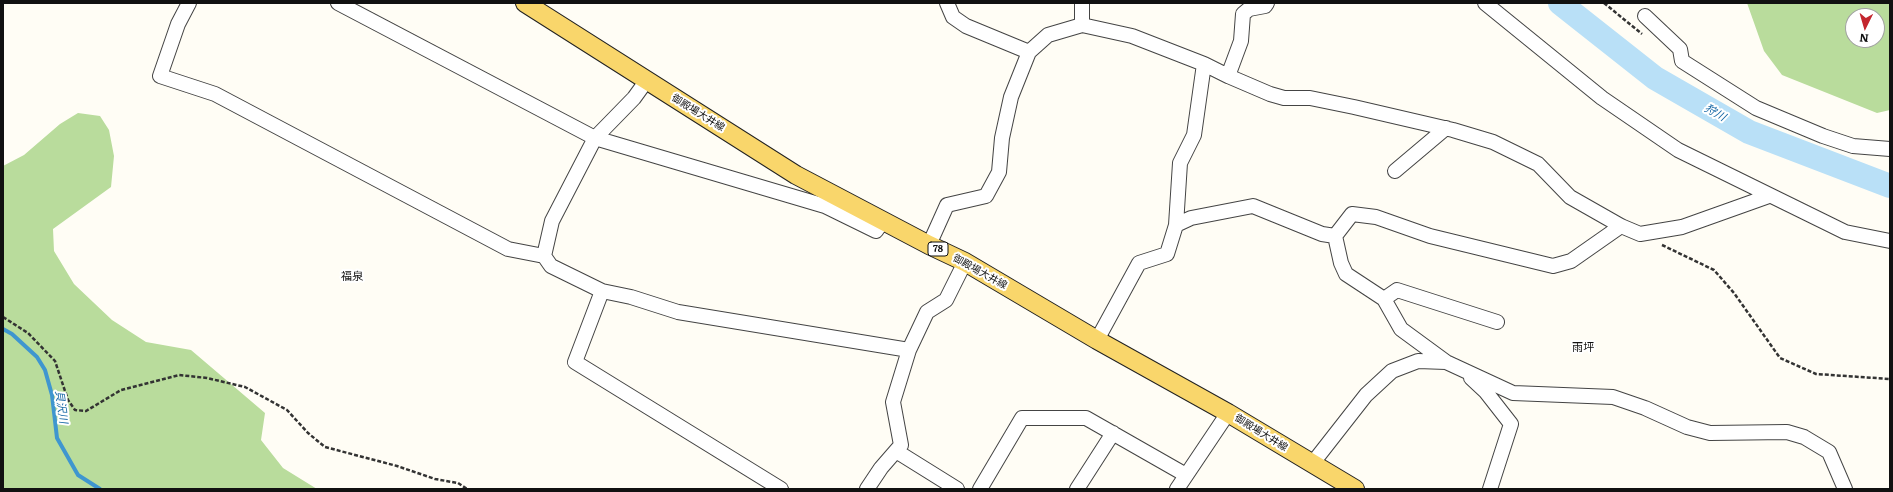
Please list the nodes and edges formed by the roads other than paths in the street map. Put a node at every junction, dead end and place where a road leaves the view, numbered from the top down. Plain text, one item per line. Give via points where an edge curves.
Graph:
1 (189, 3) edge
2 (338, 3) edge
3 (526, 3) edge
4 (947, 3) edge
5 (1082, 3) edge
6 (1266, 3) edge
7 (1485, 3) edge
8 (1645, 16) dead end
9 (1082, 25) junction
10 (1029, 52) junction
11 (1204, 64) junction
12 (1228, 76) junction
13 (647, 80) junction
14 (1446, 128) junction
15 (595, 138) junction
16 (1890, 149) edge
17 (1395, 172) dead end
18 (1769, 196) junction
19 (884, 221) junction
20 (1176, 225) junction
21 (1621, 226) junction
22 (1335, 236) junction
23 (1890, 241) edge
24 (929, 245) junction
25 (544, 256) junction
26 (965, 262) junction
27 (602, 291) junction
28 (1384, 299) junction
29 (1497, 322) dead end
30 (1097, 340) junction
31 (909, 350) junction
32 (1446, 362) junction
33 (1464, 371) junction
34 (1228, 413) junction
35 (1113, 433) junction
36 (896, 451) junction
37 (1312, 464) junction
38 (1186, 476) junction
39 (781, 489) edge
40 (867, 489) edge
41 (957, 489) edge
42 (980, 489) edge
43 (1077, 489) edge
44 (1177, 489) edge
45 (1355, 489) edge
46 (1490, 489) edge
47 (1845, 489) edge

1 - 25 street via 178,24 160,76 216,94 508,249
2 - 15 street
3 - 13 main road, 御殿場大井線 / 78
4 - 10 street via 953,16 966,26
5 - 9 street
6 - 12 street via 1265,6 1249,9 1243,14 1241,41
7 - 18 street via 1602,98 1678,150
8 - 16 street via 1680,49 1682,61 1756,108 1853,146
9 - 10 street via 1048,35
9 - 11 street via 1132,36
10 - 24 street via 1011,97 1002,138 999,172 986,196 947,205
11 - 12 street
11 - 20 street via 1194,135 1180,163
12 - 14 street via 1284,98 1310,98
13 - 15 street via 634,98
13 - 19 main road, 御殿場大井線 / 78 via 796,175
14 - 17 street
14 - 21 street via 1493,142 1538,164 1570,197
15 - 19 street via 825,206 876,231
15 - 25 street via 552,221
18 - 21 street via 1682,226 1640,234
18 - 23 street via 1845,232
19 - 24 main road, 御殿場大井線 / 78
20 - 22 street via 1191,218 1253,206 1322,234
20 - 30 street via 1167,254 1139,263
21 - 22 street via 1571,261 1553,266 1430,236 1376,217 1352,214
22 - 28 street via 1346,274
24 - 26 main road, 御殿場大井線 / 78
25 - 27 street via 551,266
26 - 30 main road, 御殿場大井線 / 78
26 - 31 street via 946,300 927,312
27 - 31 street via 678,312
27 - 39 street via 576,362
28 - 29 street via 1397,290
28 - 32 street via 1401,329
30 - 34 main road, 御殿場大井線 / 78
31 - 36 street via 893,402 901,445
32 - 33 street
32 - 37 street via 1418,361 1392,371 1366,395
33 - 46 street via 1486,392 1511,424
33 - 47 street via 1514,393 1613,397 1687,427 1710,433 1787,432 1804,437 1829,452
34 - 37 main road, 御殿場大井線 / 78
34 - 38 street
35 - 38 street
35 - 42 street via 1086,418 1022,418
35 - 43 street
36 - 40 street
36 - 41 street
37 - 45 main road, 御殿場大井線 / 78
38 - 44 street

